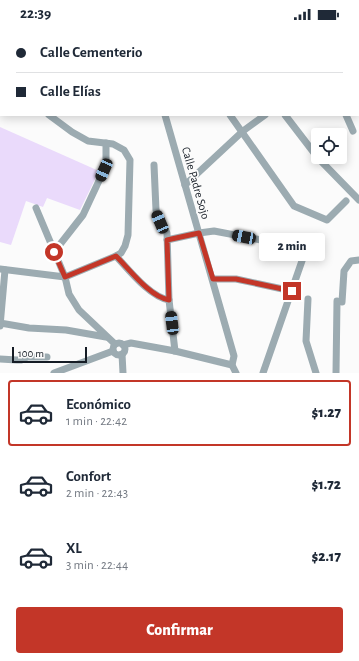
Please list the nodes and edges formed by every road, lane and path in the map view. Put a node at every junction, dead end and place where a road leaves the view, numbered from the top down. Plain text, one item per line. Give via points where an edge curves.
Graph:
1 (50, 116) edge
2 (165, 116) edge
3 (231, 116) edge
4 (264, 116) edge
5 (286, 116) edge
6 (346, 116) edge
7 (242, 131) junction
8 (352, 131) dead end
9 (106, 144) junction
10 (154, 165) dead end
11 (185, 185) junction
12 (359, 200) edge
13 (346, 201) dead end
14 (36, 208) dead end
15 (199, 233) junction
16 (167, 240) junction
17 (54, 252) junction
18 (116, 256) junction
19 (359, 260) edge
20 (2, 270) edge
21 (65, 277) junction
22 (213, 279) junction
23 (292, 291) junction
24 (308, 299) dead end
25 (169, 300) junction
26 (0, 323) edge
27 (0, 326) edge
28 (108, 338) junction
29 (123, 345) junction
30 (114, 348) junction
31 (175, 351) junction
32 (122, 354) junction
33 (47, 356) dead end
34 (0, 359) edge
35 (232, 365) junction
36 (54, 373) edge
37 (123, 373) edge
38 (236, 373) edge
39 (264, 373) edge
40 (316, 373) edge
41 (336, 373) edge

1 - 9 street via 88,141
2 - 11 street, Calle Padre Sojo
3 - 7 street
4 - 7 street
5 - 12 street via 318,158
6 - 8 street
7 - 11 street
7 - 13 street via 294,206 327,220
9 - 17 street via 106,164 83,215
9 - 18 street via 113,144 124,150 130,160 128,235 121,253
10 - 16 street via 156,210 167,233
11 - 15 street, Calle Padre Sojo
14 - 17 street
15 - 16 street
15 - 22 street, Calle Padre Sojo
15 - 23 street via 214,231 303,248 304,255
16 - 25 street
17 - 21 street
18 - 21 street
18 - 25 street via 149,289 163,299
19 - 41 street via 351,261 344,271
20 - 21 street
20 - 26 street
21 - 28 street via 69,294 79,310
22 - 23 street via 236,279
22 - 35 street, Calle Padre Sojo via 234,356
23 - 39 street
24 - 40 street via 306,341
25 - 31 street
26 - 27 street
26 - 28 street via 66,330
28 - 30 street
29 - 30 street via 120,343
29 - 31 street via 131,343
29 - 32 street via 125,350
30 - 32 street via 117,355
30 - 36 street
31 - 35 street
32 - 37 street
33 - 34 street via 27,357 22,360
35 - 38 street, Calle Padre Sojo

